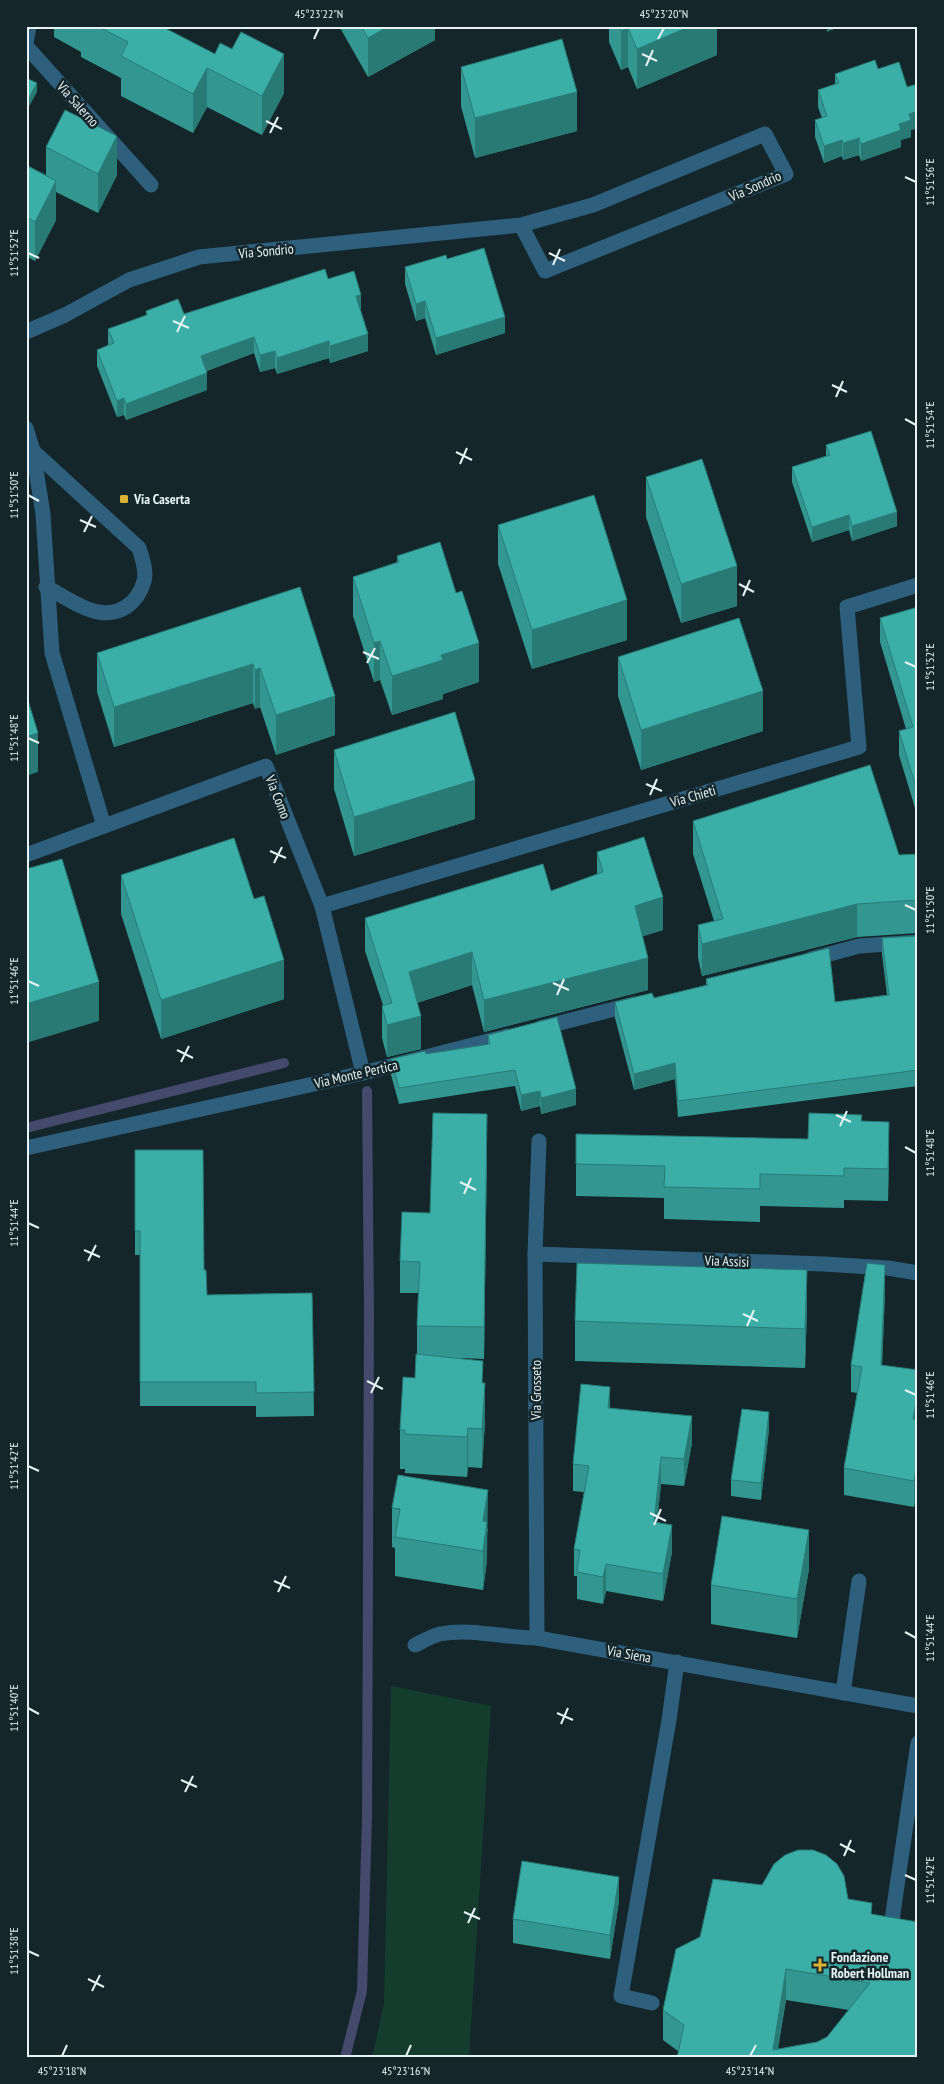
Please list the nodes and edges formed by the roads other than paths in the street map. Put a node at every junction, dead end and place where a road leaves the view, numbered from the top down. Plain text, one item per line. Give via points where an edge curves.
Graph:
1 (29, 26) edge
2 (26, 45) edge
3 (151, 185) dead end
4 (521, 226) junction
5 (26, 332) edge
6 (26, 428) edge
7 (33, 451) junction
8 (918, 585) edge
9 (46, 587) junction
10 (104, 826) junction
11 (26, 855) edge
12 (322, 906) junction
13 (918, 942) edge
14 (792, 964) edge
15 (649, 1000) edge
16 (363, 1073) junction
17 (540, 1142) dead end
18 (26, 1148) edge
19 (535, 1254) junction
20 (918, 1273) edge
21 (859, 1581) dead end
22 (537, 1638) junction
23 (415, 1645) dead end
24 (677, 1662) junction
25 (843, 1693) junction
26 (918, 1706) edge
27 (918, 1743) edge
28 (892, 1920) edge
29 (652, 2003) dead end

1 - 2 street, Via Salerno
2 - 3 street, Via Salerno
4 - 4 street, Via Sondrio via 545,270 786,174 765,134 592,205
4 - 5 street, Via Sondrio via 200,257 128,280 65,315
6 - 7 street
7 - 9 street via 42,514
7 - 9 street via 139,548 144,565 145,580 133,603 117,612 97,612
8 - 12 street, Via Chieti via 847,607 858,747
9 - 10 street via 52,653
10 - 11 street, Via Como
10 - 12 street, Via Como via 266,766
12 - 16 street, Via Como
13 - 14 street via 859,946
15 - 16 street, Via Monte Pertica
16 - 18 street, Via Monte Pertica
17 - 19 street, Via Grosseto
19 - 20 street, Via Assisi via 824,1264
19 - 22 street, Via Grosseto
21 - 25 street
22 - 23 street, Via Siena via 508,1638 462,1631 438,1634
22 - 24 street, Via Siena
24 - 25 street, Via Siena
24 - 29 street via 620,1996
25 - 26 street, Via Siena
27 - 28 street

